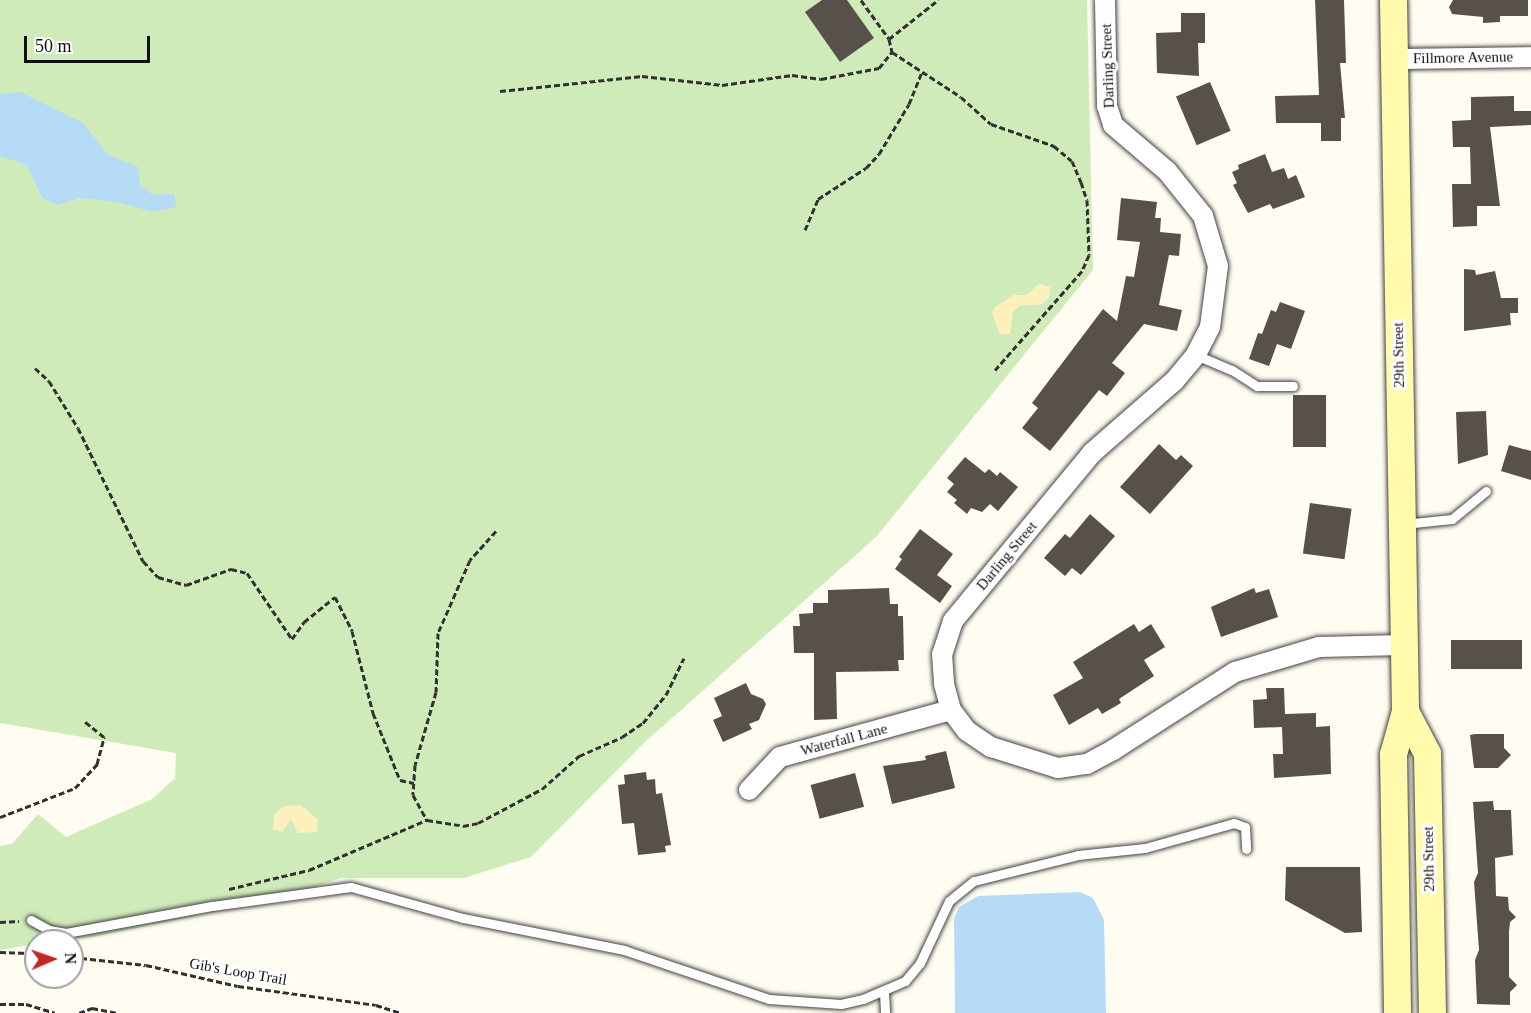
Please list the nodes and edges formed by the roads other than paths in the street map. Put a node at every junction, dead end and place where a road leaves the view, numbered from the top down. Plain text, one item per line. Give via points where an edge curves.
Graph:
1 (1105, 0) edge
2 (1393, 0) edge
3 (1531, 57) edge
4 (1394, 59) junction
5 (1196, 355) junction
6 (1293, 386) dead end
7 (1486, 491) dead end
8 (1402, 524) junction
9 (1404, 645) junction
10 (951, 710) junction
11 (1405, 711) junction
12 (749, 790) dead end
13 (1246, 849) dead end
14 (31, 920) road end
15 (884, 992) junction
16 (885, 1013) edge
17 (1397, 1013) edge
18 (1432, 1013) edge

1 - 5 street, Darling Street via 1107,106 1113,125 1188,192 1213,239 1218,266 1217,294 1210,327
2 - 4 street, 29th Street
3 - 4 street, Fillmore Avenue
4 - 8 street, 29th Street
5 - 6 lane via 1257,386
5 - 10 street, Darling Street via 1173,382 1092,453 953,621 942,654
7 - 8 lane via 1452,519
8 - 9 street, 29th Street
9 - 10 street, Darling Street via 1319,647 1235,672 1087,764 1058,768 991,747 966,731
9 - 11 street, 29th Street
10 - 12 street, Waterfall Lane via 780,757
11 - 17 street, 29th Street via 1393,754
11 - 18 street, 29th Street via 1427,753
13 - 15 lane via 1245,827 1234,823 1145,848 1078,855 974,881 949,901 912,974
14 - 15 lane via 49,930 66,933 212,906 351,887 464,918 617,948 769,999 841,1004
15 - 16 lane

